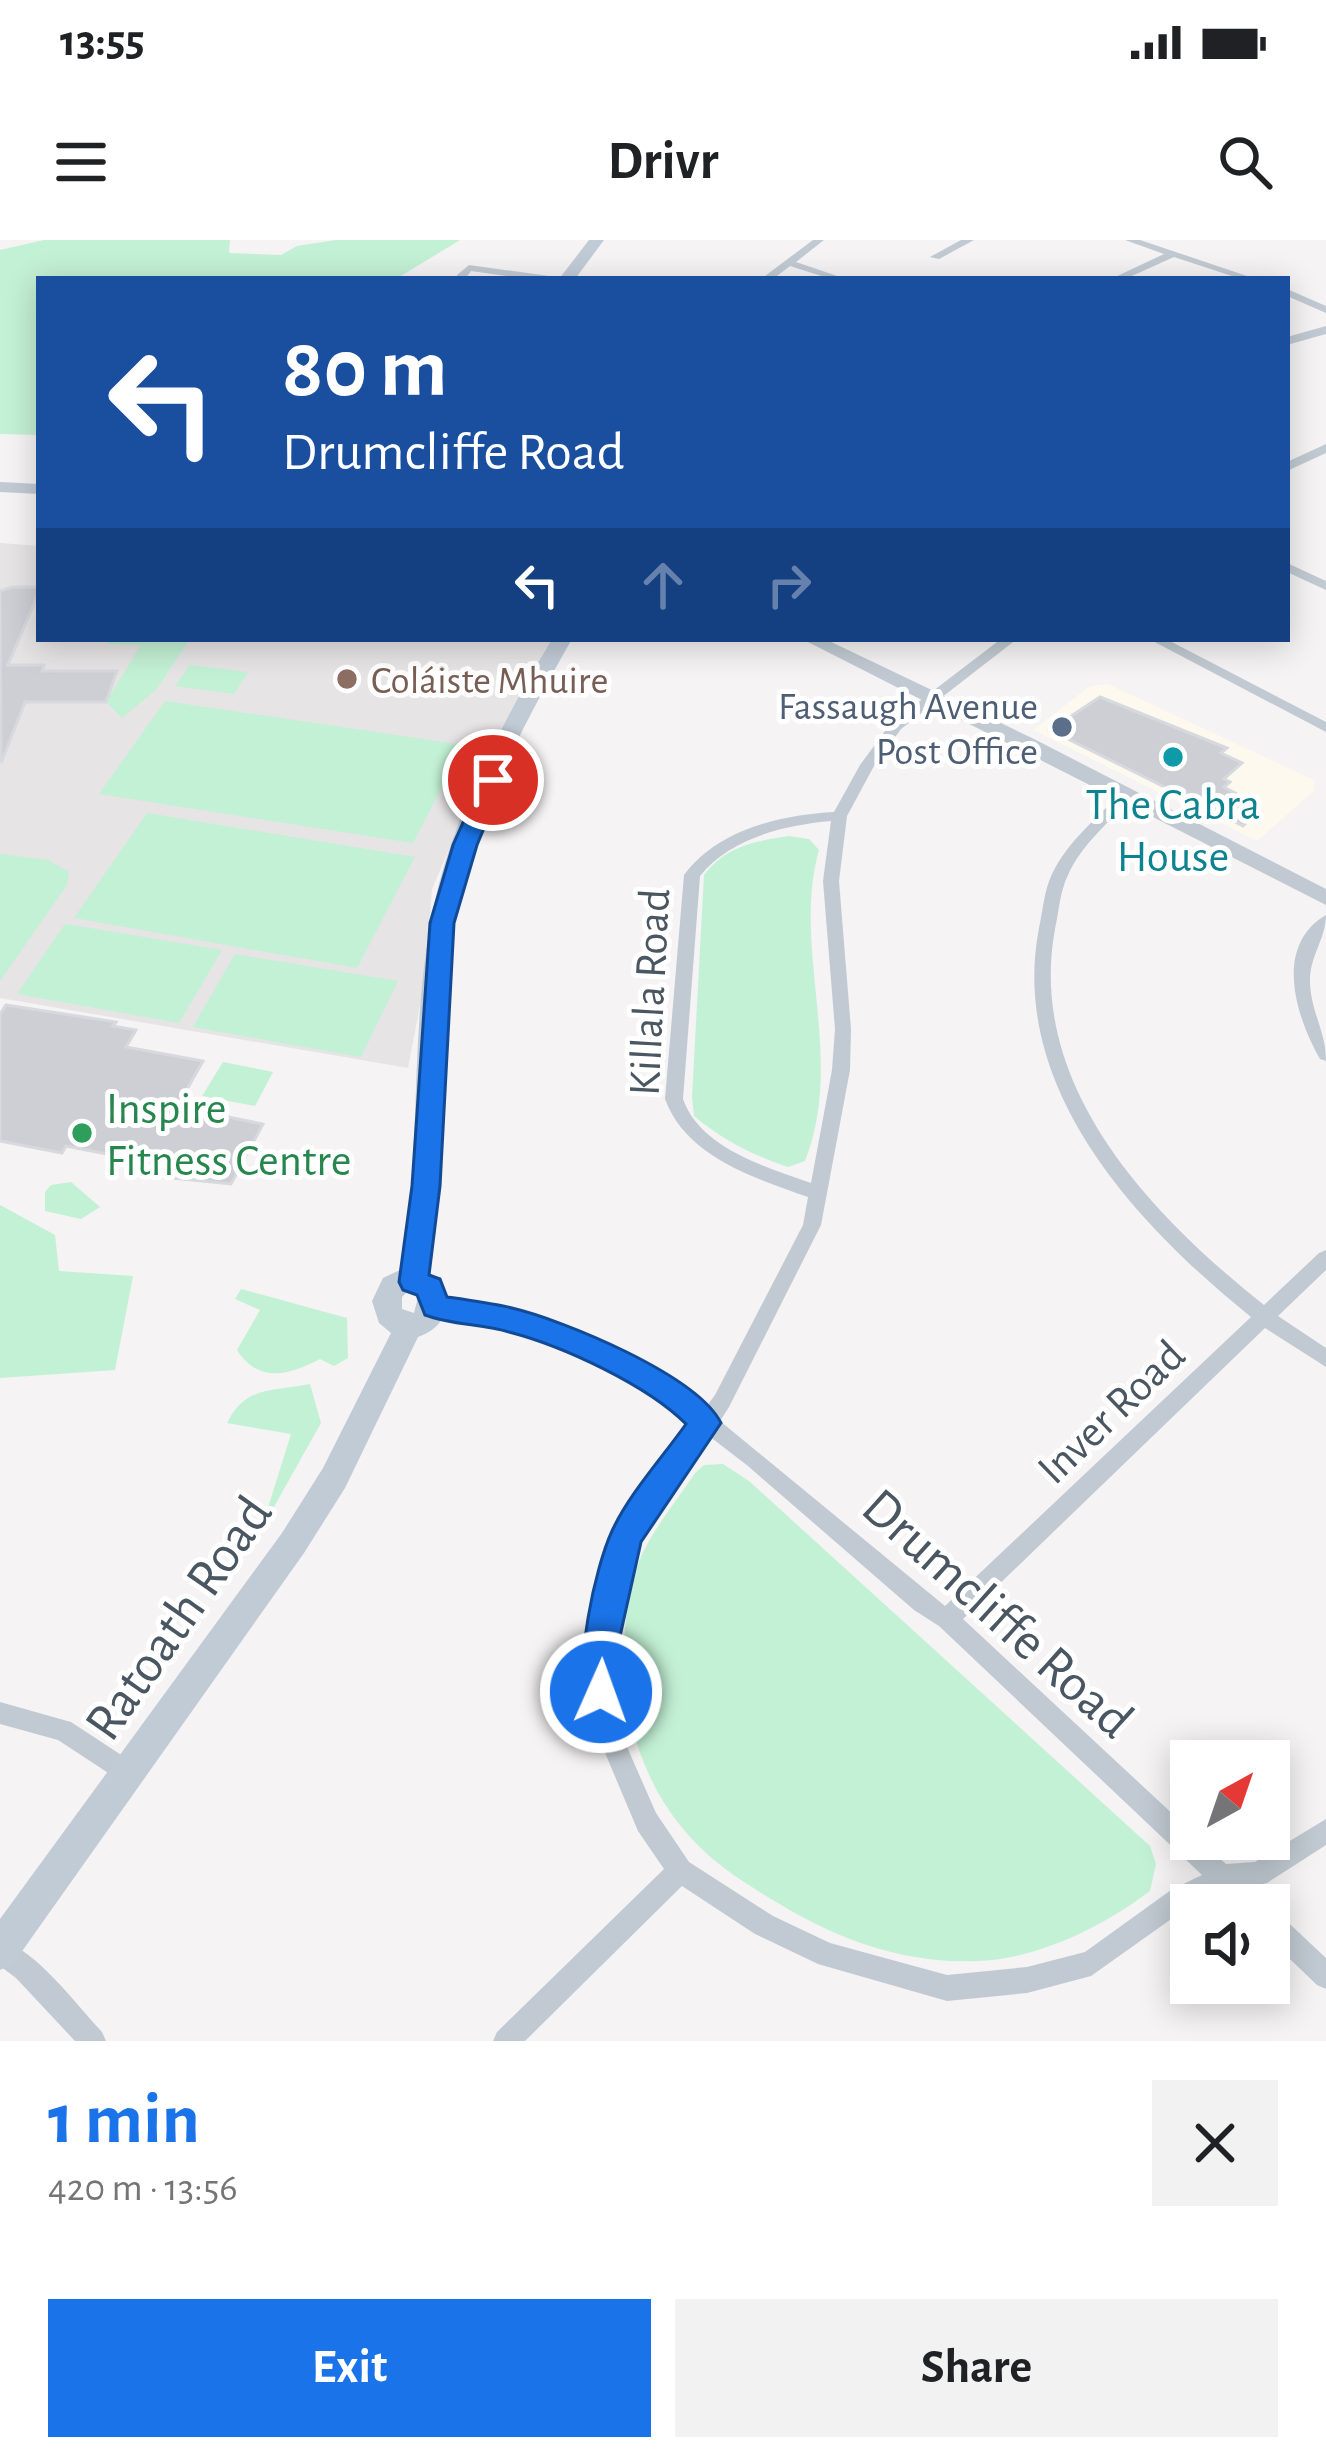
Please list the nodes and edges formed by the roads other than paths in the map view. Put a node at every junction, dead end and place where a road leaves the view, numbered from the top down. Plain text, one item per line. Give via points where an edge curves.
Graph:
1 (597, 240) edge
2 (819, 240) edge
3 (969, 240) edge
4 (1130, 240) edge
5 (1173, 254) junction
6 (935, 257) dead end
7 (788, 262) junction
8 (461, 276) edge
9 (527, 276) edge
10 (569, 276) edge
11 (770, 276) edge
12 (832, 276) edge
13 (1123, 276) edge
14 (1242, 276) edge
15 (1290, 293) edge
16 (1326, 310) edge
17 (1326, 330) edge
18 (1290, 340) edge
19 (1326, 448) edge
20 (1290, 466) edge
21 (0, 487) edge
22 (36, 489) edge
23 (1290, 568) edge
24 (1326, 586) edge
25 (561, 642) edge
26 (817, 642) edge
27 (1006, 642) edge
28 (1162, 642) edge
29 (931, 698) junction
30 (1326, 728) edge
31 (1128, 794) junction
32 (839, 816) junction
33 (1326, 898) edge
34 (1326, 920) edge
35 (1326, 1055) edge
36 (819, 1192) junction
37 (1326, 1258) edge
38 (414, 1282) junction
39 (423, 1315) junction
40 (1265, 1316) junction
41 (1326, 1359) edge
42 (705, 1423) junction
43 (947, 1619) junction
44 (0, 1713) edge
45 (130, 1774) junction
46 (1326, 1831) edge
47 (680, 1871) junction
48 (1226, 1876) junction
49 (1233, 1884) edge
50 (1290, 1942) edge
51 (0, 1951) edge
52 (1326, 1976) edge
53 (93, 2041) edge
54 (506, 2041) edge

1 - 10 main road
2 - 7 street
3 - 6 street
4 - 5 street
5 - 13 street
5 - 14 street
7 - 11 street
7 - 12 street
8 - 9 street via 469,268
15 - 16 street
17 - 18 street
19 - 20 street
21 - 22 street
23 - 24 street
25 - 38 main road via 465,845 442,923
26 - 29 street
27 - 29 street
28 - 30 street
29 - 31 street
29 - 32 street via 881,743
31 - 33 street
31 - 40 street via 1070,857 1055,886 1041,976 1053,1054 1070,1102 1140,1199
32 - 36 street via 831,881 841,1070
32 - 36 street, Killala Road via 779,825 711,853 692,874 674,1099 686,1129 775,1178
34 - 35 street via 1311,939 1300,986 1306,1021
36 - 42 street via 793,1264
37 - 40 street, Inver Road
38 - 39 main road via 430,1287
38 - 39 main road via 396,1286 384,1306 390,1318
39 - 42 street, Drumcliffe Road via 514,1320 560,1336 684,1402
39 - 45 main road, Ratoath Road via 334,1478
40 - 41 street
40 - 43 street, Inver Road
42 - 43 street, Drumcliffe Road
42 - 47 street via 626,1537 602,1641 601,1692 615,1748 647,1822
43 - 48 street, Drumcliffe Road
44 - 45 street via 63,1730
45 - 51 main road, Ratoath Road
46 - 48 street via 1258,1874
47 - 48 street via 827,1955 947,1988 1091,1963
47 - 54 street
48 - 49 street, Drumcliffe Road
50 - 52 street
51 - 53 street

